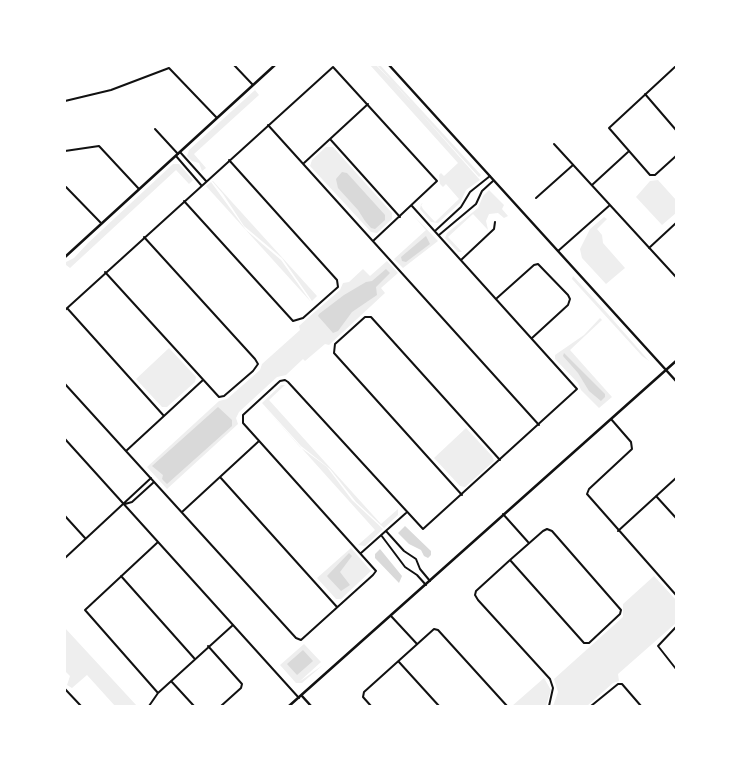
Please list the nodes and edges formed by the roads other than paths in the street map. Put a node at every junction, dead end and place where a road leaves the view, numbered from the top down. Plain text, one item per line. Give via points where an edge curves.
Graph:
1 (234, 65) edge
2 (275, 65) edge
3 (388, 65) edge
4 (676, 66) edge
5 (253, 85) junction
6 (645, 94) junction
7 (65, 101) edge
8 (368, 104) junction
9 (217, 118) junction
10 (268, 125) junction
11 (155, 129) dead end
12 (676, 130) edge
13 (330, 139) junction
14 (554, 144) dead end
15 (65, 151) edge
16 (628, 152) junction
17 (178, 154) junction
18 (676, 156) edge
19 (229, 160) junction
20 (304, 163) junction
21 (573, 165) junction
22 (490, 176) junction
23 (493, 180) junction
24 (206, 181) junction
25 (201, 185) junction
26 (592, 185) junction
27 (66, 187) edge
28 (139, 189) junction
29 (536, 198) dead end
30 (184, 201) junction
31 (610, 205) junction
32 (412, 206) junction
33 (400, 217) junction
34 (495, 222) dead end
35 (101, 224) junction
36 (676, 224) edge
37 (435, 231) junction
38 (439, 235) junction
39 (144, 237) junction
40 (373, 241) junction
41 (649, 248) junction
42 (558, 251) junction
43 (65, 257) edge
44 (461, 260) junction
45 (105, 272) junction
46 (676, 277) edge
47 (496, 299) junction
48 (66, 309) edge
49 (532, 338) junction
50 (676, 361) edge
51 (666, 370) junction
52 (203, 380) junction
53 (676, 381) edge
54 (65, 384) edge
55 (164, 416) junction
56 (610, 418) junction
57 (539, 425) junction
58 (65, 439) edge
59 (259, 441) junction
60 (126, 451) junction
61 (500, 460) junction
62 (220, 477) junction
63 (152, 478) junction
64 (676, 478) edge
65 (155, 481) junction
66 (462, 495) junction
67 (656, 496) junction
68 (125, 504) junction
69 (182, 512) junction
70 (406, 512) junction
71 (503, 514) junction
72 (65, 516) edge
73 (676, 518) edge
74 (386, 531) junction
75 (618, 531) junction
76 (381, 535) junction
77 (86, 539) junction
78 (158, 542) junction
79 (529, 543) junction
80 (361, 554) junction
81 (65, 558) edge
82 (510, 560) junction
83 (121, 576) junction
84 (430, 581) junction
85 (426, 585) junction
86 (676, 595) edge
87 (337, 607) junction
88 (391, 616) junction
89 (233, 624) junction
90 (676, 628) edge
91 (417, 644) junction
92 (208, 646) junction
93 (195, 659) junction
94 (398, 661) junction
95 (676, 669) edge
96 (171, 681) junction
97 (65, 689) edge
98 (158, 692) junction
99 (301, 697) junction
100 (81, 706) edge
101 (149, 706) edge
102 (194, 706) edge
103 (221, 706) edge
104 (289, 706) edge
105 (311, 706) edge
106 (371, 706) edge
107 (439, 706) edge
108 (507, 706) edge
109 (549, 706) edge
110 (591, 706) edge
111 (641, 706) edge

1 - 5 street
2 - 5 main road
3 - 22 main road
4 - 6 street
5 - 9 main road
6 - 12 street
6 - 16 street via 609,128
7 - 9 street via 110,90 169,68
8 - 10 street via 333,67
8 - 13 street
8 - 32 street via 438,182
9 - 17 main road
10 - 19 street
10 - 20 street
11 - 17 street
13 - 20 street
13 - 33 street
14 - 21 street
15 - 28 street via 99,146
16 - 18 street via 652,176
16 - 26 street
17 - 24 street
17 - 25 street
17 - 28 main road
19 - 24 street
19 - 30 street via 339,284 302,318 295,322
20 - 40 street
21 - 26 street
21 - 29 street
22 - 23 main road
22 - 37 street via 470,192 461,207
23 - 38 street via 482,191 476,204
23 - 42 main road
24 - 25 street
25 - 30 street
26 - 31 street
27 - 35 street
28 - 35 main road
30 - 39 street
31 - 41 street
31 - 42 street
32 - 33 street
32 - 37 street
33 - 40 street
34 - 44 street via 494,229
35 - 43 main road
36 - 41 street
37 - 38 street
38 - 44 street
39 - 45 street
39 - 52 street via 258,364 224,396 219,397
40 - 57 street
41 - 46 street
42 - 51 main road
44 - 47 street
45 - 48 street
45 - 52 street
47 - 49 street
47 - 49 street via 538,264 570,299 568,305
48 - 55 street
49 - 57 street via 576,390
50 - 51 main road
51 - 53 main road
51 - 56 main road
52 - 55 street
54 - 60 street
55 - 60 street
56 - 71 main road
56 - 75 street via 633,446 589,488 587,494
57 - 61 street
58 - 68 street
59 - 62 street
59 - 70 street via 241,419 280,381 285,380
59 - 80 street
60 - 63 street
61 - 66 street
61 - 66 street via 371,317 368,316 335,344 333,350
62 - 69 street
62 - 87 street
63 - 65 street
63 - 68 street
64 - 67 street
65 - 68 street via 132,502
65 - 69 street
66 - 70 street via 422,529
67 - 73 street
67 - 75 street
68 - 77 street
68 - 78 street
69 - 87 street via 299,640
70 - 74 street
71 - 79 street
71 - 84 main road
72 - 77 street
74 - 76 street
74 - 84 street via 416,559
75 - 86 street
76 - 80 street
76 - 85 street via 405,566
77 - 81 street
78 - 83 street
78 - 89 street
79 - 82 street
79 - 82 street via 547,529 552,531 621,610 620,614 589,643 584,642
80 - 87 street via 376,570 374,575
82 - 109 street via 475,595 550,680 553,688
83 - 93 street
83 - 98 street via 85,610
84 - 85 main road
85 - 88 main road
88 - 91 street
88 - 99 main road
89 - 92 street
89 - 99 street
90 - 95 street via 658,646
91 - 94 street
91 - 108 street via 434,629 438,630
92 - 93 street
92 - 103 street via 242,686
93 - 96 street
94 - 106 street via 362,694
94 - 107 street
96 - 98 street
96 - 102 street
97 - 100 street
98 - 101 street
99 - 104 main road
99 - 105 main road
110 - 111 street via 618,684 622,684

